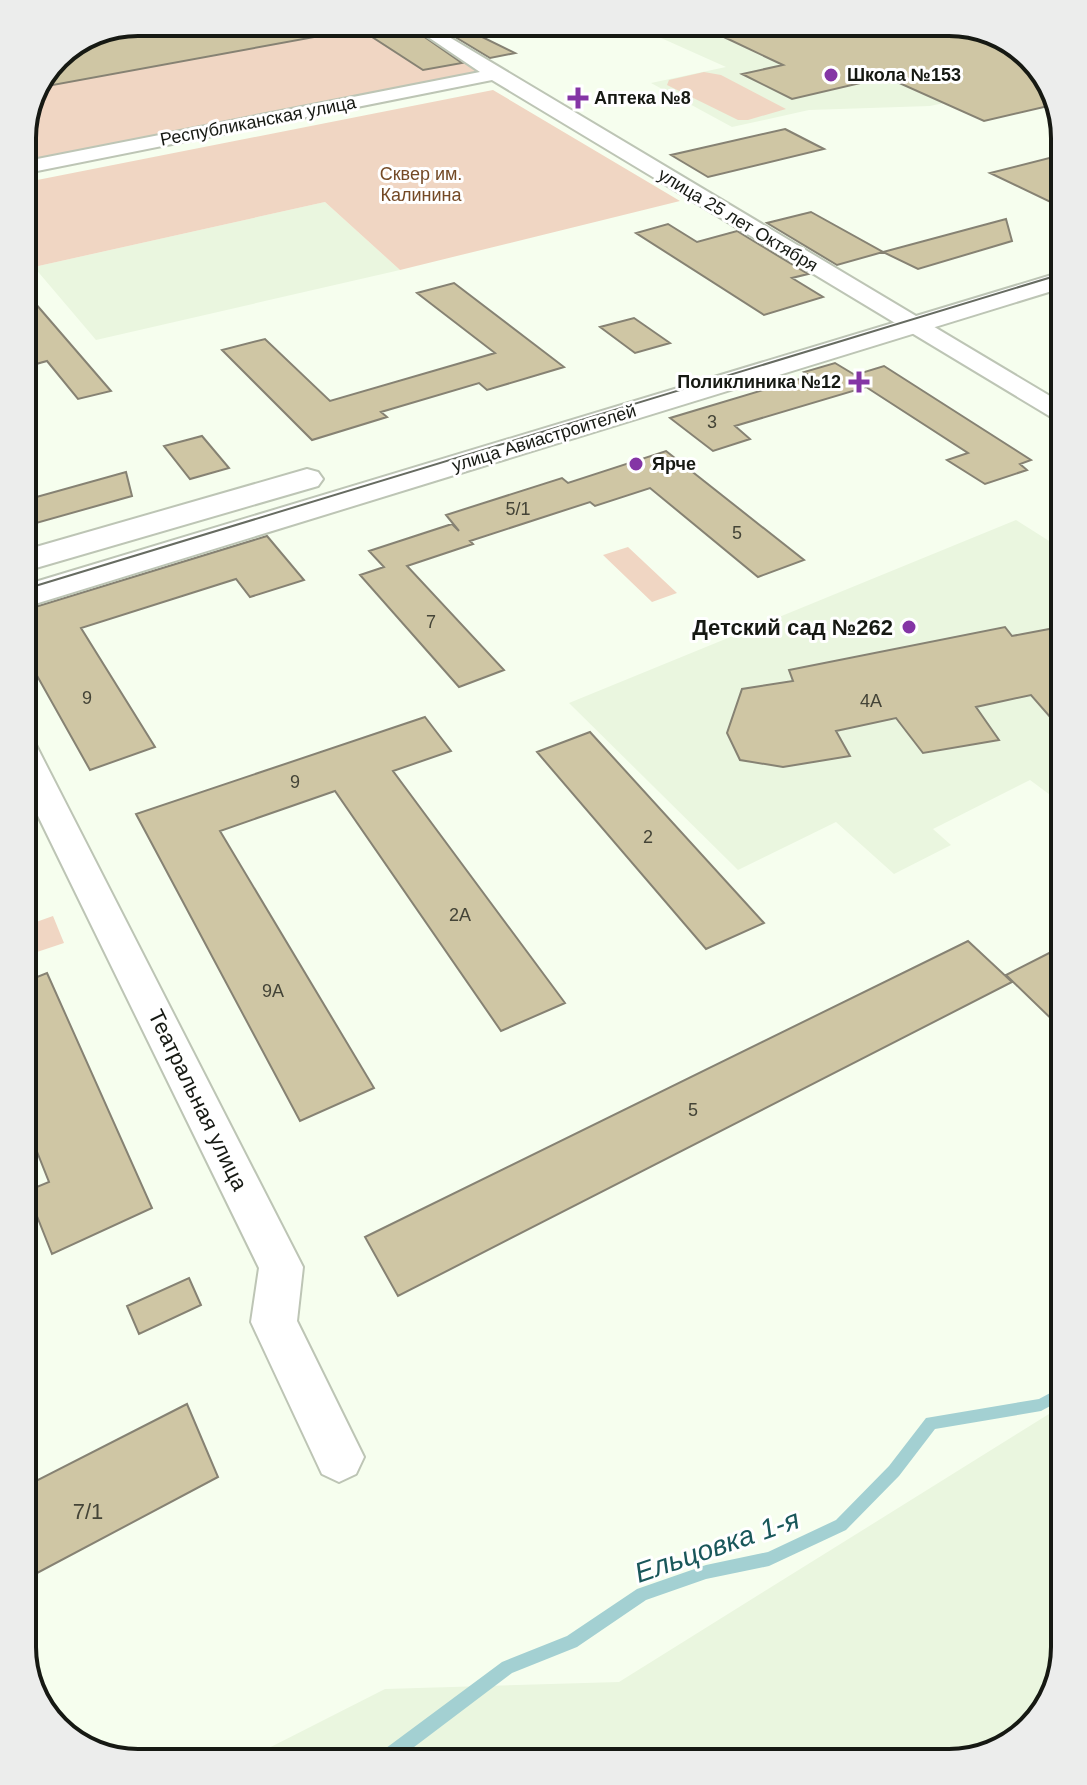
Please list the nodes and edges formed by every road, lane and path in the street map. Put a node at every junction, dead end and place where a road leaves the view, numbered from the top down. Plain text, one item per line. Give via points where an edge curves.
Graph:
1 (437, 36) edge
2 (495, 74) junction
3 (36, 165) edge
4 (1051, 260) edge
5 (1051, 283) edge
6 (886, 309) junction
7 (913, 325) junction
8 (1051, 407) edge
9 (465, 432) dead end
10 (327, 473) dead end
11 (36, 558) edge
12 (36, 593) edge
13 (36, 777) edge
14 (339, 1457) dead end

1 - 2 street, улица 25 лет Октября
2 - 3 street, Республиканская улица
2 - 6 street, улица 25 лет Октября
4 - 6 main road, улица Авиастроителей
5 - 7 main road, улица Авиастроителей
6 - 7 street, улица 25 лет Октября
6 - 9 main road, улица Авиастроителей
7 - 8 street, улица 25 лет Октября
7 - 12 main road, улица Авиастроителей
10 - 11 main road
13 - 14 street, Театральная улица via 281,1267 274,1322

